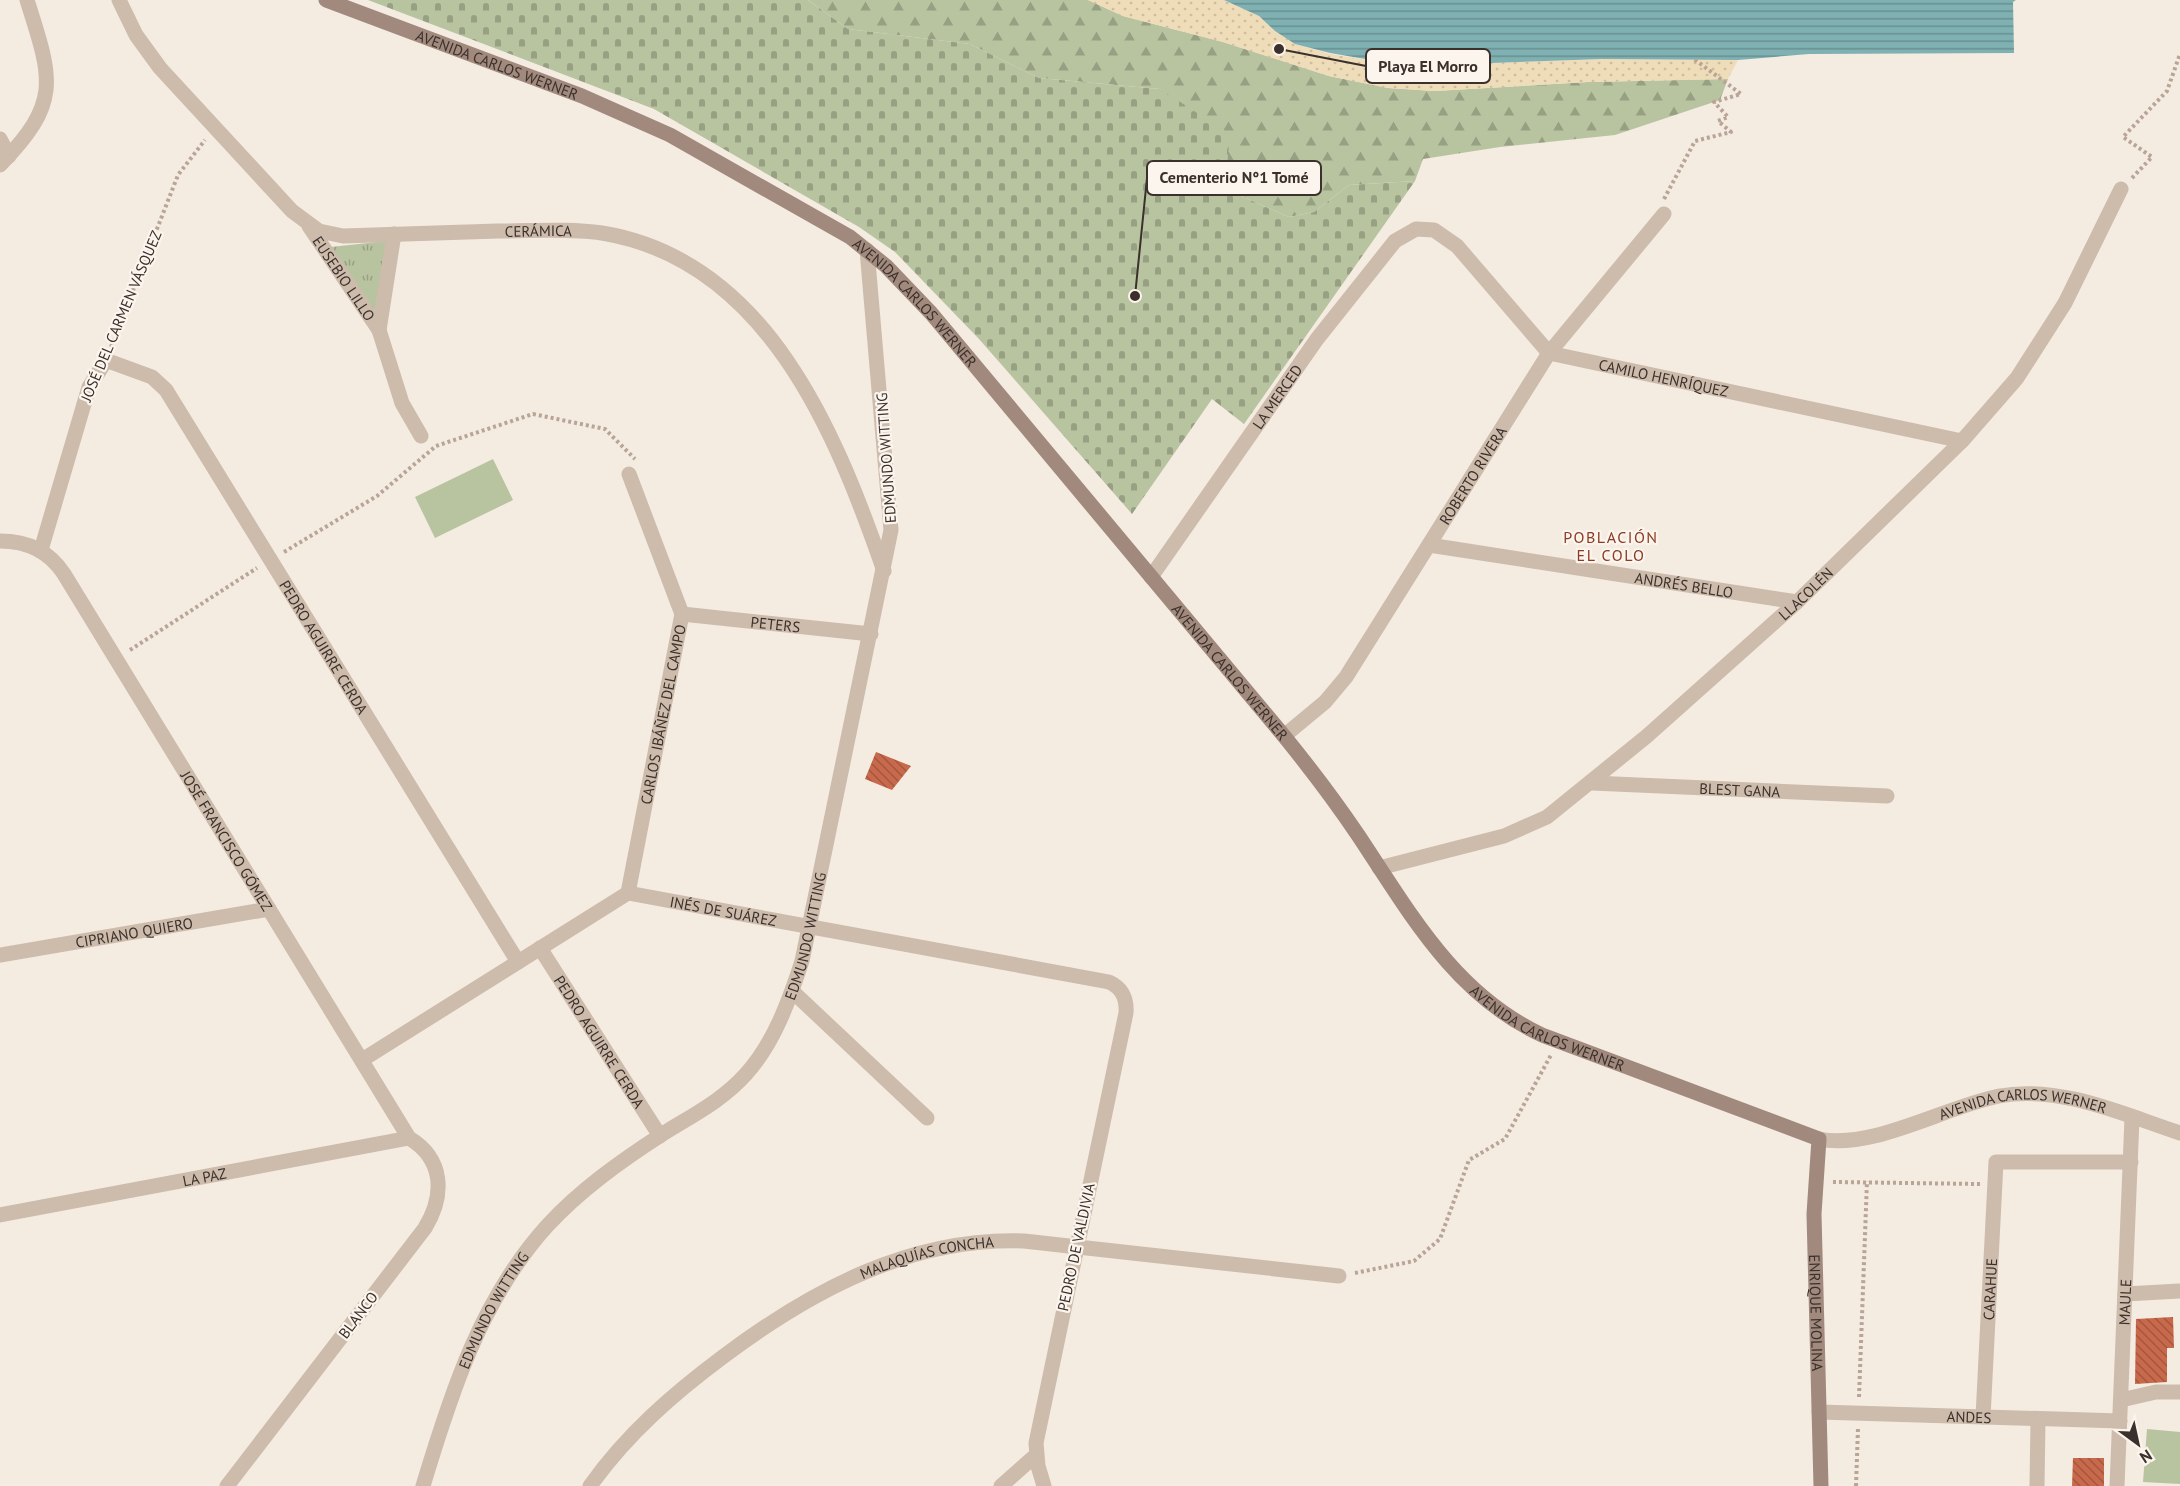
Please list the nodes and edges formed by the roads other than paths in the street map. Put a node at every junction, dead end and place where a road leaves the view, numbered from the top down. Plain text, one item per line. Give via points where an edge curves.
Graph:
1 (27, 0) edge
2 (119, 0) edge
3 (326, 0) edge
4 (0, 139) edge
5 (5, 160) edge
6 (2121, 189) road end
7 (1664, 214) road end
8 (309, 226) junction
9 (394, 234) junction
10 (867, 250) junction
11 (379, 330) junction
12 (1549, 352) junction
13 (105, 363) joint
14 (421, 436) dead end
15 (1962, 441) junction
16 (636, 470) road end
17 (0, 541) edge
18 (1429, 545) junction
19 (40, 550) junction
20 (884, 572) junction
21 (1151, 577) junction
22 (1797, 603) junction
23 (682, 614) junction
24 (871, 634) junction
25 (1284, 736) junction
26 (1592, 783) junction
27 (1887, 796) dead end
28 (1379, 868) junction
29 (628, 893) junction
30 (269, 909) junction
31 (809, 927) junction
32 (540, 948) junction
33 (0, 956) edge
34 (518, 962) junction
35 (792, 991) junction
36 (1123, 994) joint
37 (362, 1060) junction
38 (927, 1118) dead end
39 (2132, 1118) junction
40 (2180, 1133) edge
41 (660, 1136) junction
42 (409, 1138) junction
43 (1819, 1139) junction
44 (2131, 1162) junction
45 (0, 1215) edge
46 (1075, 1246) junction
47 (1340, 1276) road end
48 (2180, 1291) edge
49 (2125, 1294) junction
50 (2180, 1392) edge
51 (2121, 1400) junction
52 (1819, 1412) junction
53 (1983, 1417) junction
54 (2038, 1419) junction
55 (2120, 1421) junction
56 (1036, 1455) junction
57 (227, 1486) edge
58 (423, 1486) edge
59 (590, 1486) edge
60 (1001, 1486) edge
61 (1044, 1486) edge
62 (1821, 1486) edge
63 (2037, 1486) edge
64 (2117, 1486) edge

1 - 5 street via 44,54 48,85 34,126
2 - 8 street, CERÁMICA via 147,52
3 - 10 main road, AVENIDA CARLOS WERNER via 641,122 831,226
4 - 5 street
6 - 15 street, LLACOLÉN via 2036,351
7 - 12 street, ROBERTO RIVERA
8 - 9 street, CERÁMICA via 343,236
8 - 11 street, EUSEBIO LILLO
9 - 11 street, EUSEBIO LILLO
9 - 20 street, CERÁMICA via 594,232 646,245 702,274 760,325 800,378 842,461
10 - 20 street, EDMUNDO WITTING via 892,516
10 - 21 main road, AVENIDA CARLOS WERNER via 931,314
11 - 14 street, EUSEBIO LILLO via 399,393
12 - 15 street, CAMILO HENRÍQUEZ
12 - 18 street, ROBERTO RIVERA
12 - 21 street, LA MERCED via 1457,246 1442,234 1416,230 1395,241 1317,339
13 - 19 street, JOSÉ DEL CARMEN VÁSQUEZ via 89,387
13 - 34 street, PEDRO AGUIRRE CERDA via 145,374 162,386
15 - 22 street, LLACOLÉN
16 - 23 street, CARLOS IBÁÑEZ DEL CAMPO
17 - 19 street via 19,542
18 - 22 street, ANDRÉS BELLO
18 - 25 street, ROBERTO RIVERA via 1346,677 1326,702
19 - 30 street, JOSÉ FRANCISCO GÓMEZ via 64,574
20 - 24 street, EDMUNDO WITTING
21 - 25 main road, AVENIDA CARLOS WERNER
22 - 26 street, LLACOLÉN
23 - 24 street, PETERS
23 - 29 street, CARLOS IBÁÑEZ DEL CAMPO
24 - 31 street, EDMUNDO WITTING
25 - 28 main road, AVENIDA CARLOS WERNER via 1335,801
26 - 27 street, BLEST GANA
26 - 28 street, LLACOLÉN via 1547,817 1518,831
28 - 43 main road, AVENIDA CARLOS WERNER via 1432,946 1459,977 1499,1011 1559,1042
29 - 31 street, INÉS DE SUÁREZ
29 - 32 street
30 - 33 street, CIPRIANO QUIERO
30 - 37 street, JOSÉ FRANCISCO GÓMEZ
31 - 35 street, EDMUNDO WITTING
31 - 36 street, INÉS DE SUÁREZ via 1109,982
32 - 34 street
32 - 41 street, PEDRO AGUIRRE CERDA
34 - 37 street
35 - 38 street
35 - 41 street, EDMUNDO WITTING via 766,1046 747,1073 724,1096
36 - 46 street, PEDRO DE VALDIVIA via 1126,1013
37 - 42 street, JOSÉ FRANCISCO GÓMEZ
39 - 40 street, AVENIDA CARLOS WERNER
39 - 43 street, AVENIDA CARLOS WERNER via 2061,1096 2020,1094 1980,1101 1851,1141
39 - 44 street, MAULE
41 - 58 street, EDMUNDO WITTING via 572,1202 522,1257 491,1307 460,1371
42 - 45 street, LA PAZ
42 - 57 street, BLANCO via 427,1152 436,1168 438,1194 431,1219
43 - 52 main road, ENRIQUE MOLINA via 1814,1214
44 - 49 street, MAULE
44 - 53 street, CARAHUE via 1996,1162
46 - 47 street, MALAQUÍAS CONCHA
46 - 56 street, PEDRO DE VALDIVIA
46 - 59 street, MALAQUÍAS CONCHA via 993,1240 951,1245 888,1262 837,1283 760,1329 673,1395 620,1448
48 - 49 street
49 - 51 street, MAULE
50 - 51 street via 2156,1392
51 - 55 street, MAULE
52 - 53 street, ANDES
52 - 62 main road, ENRIQUE MOLINA
53 - 54 street, ANDES
54 - 55 street, ANDES
54 - 63 street
55 - 64 street, MAULE
56 - 60 street
56 - 61 street

